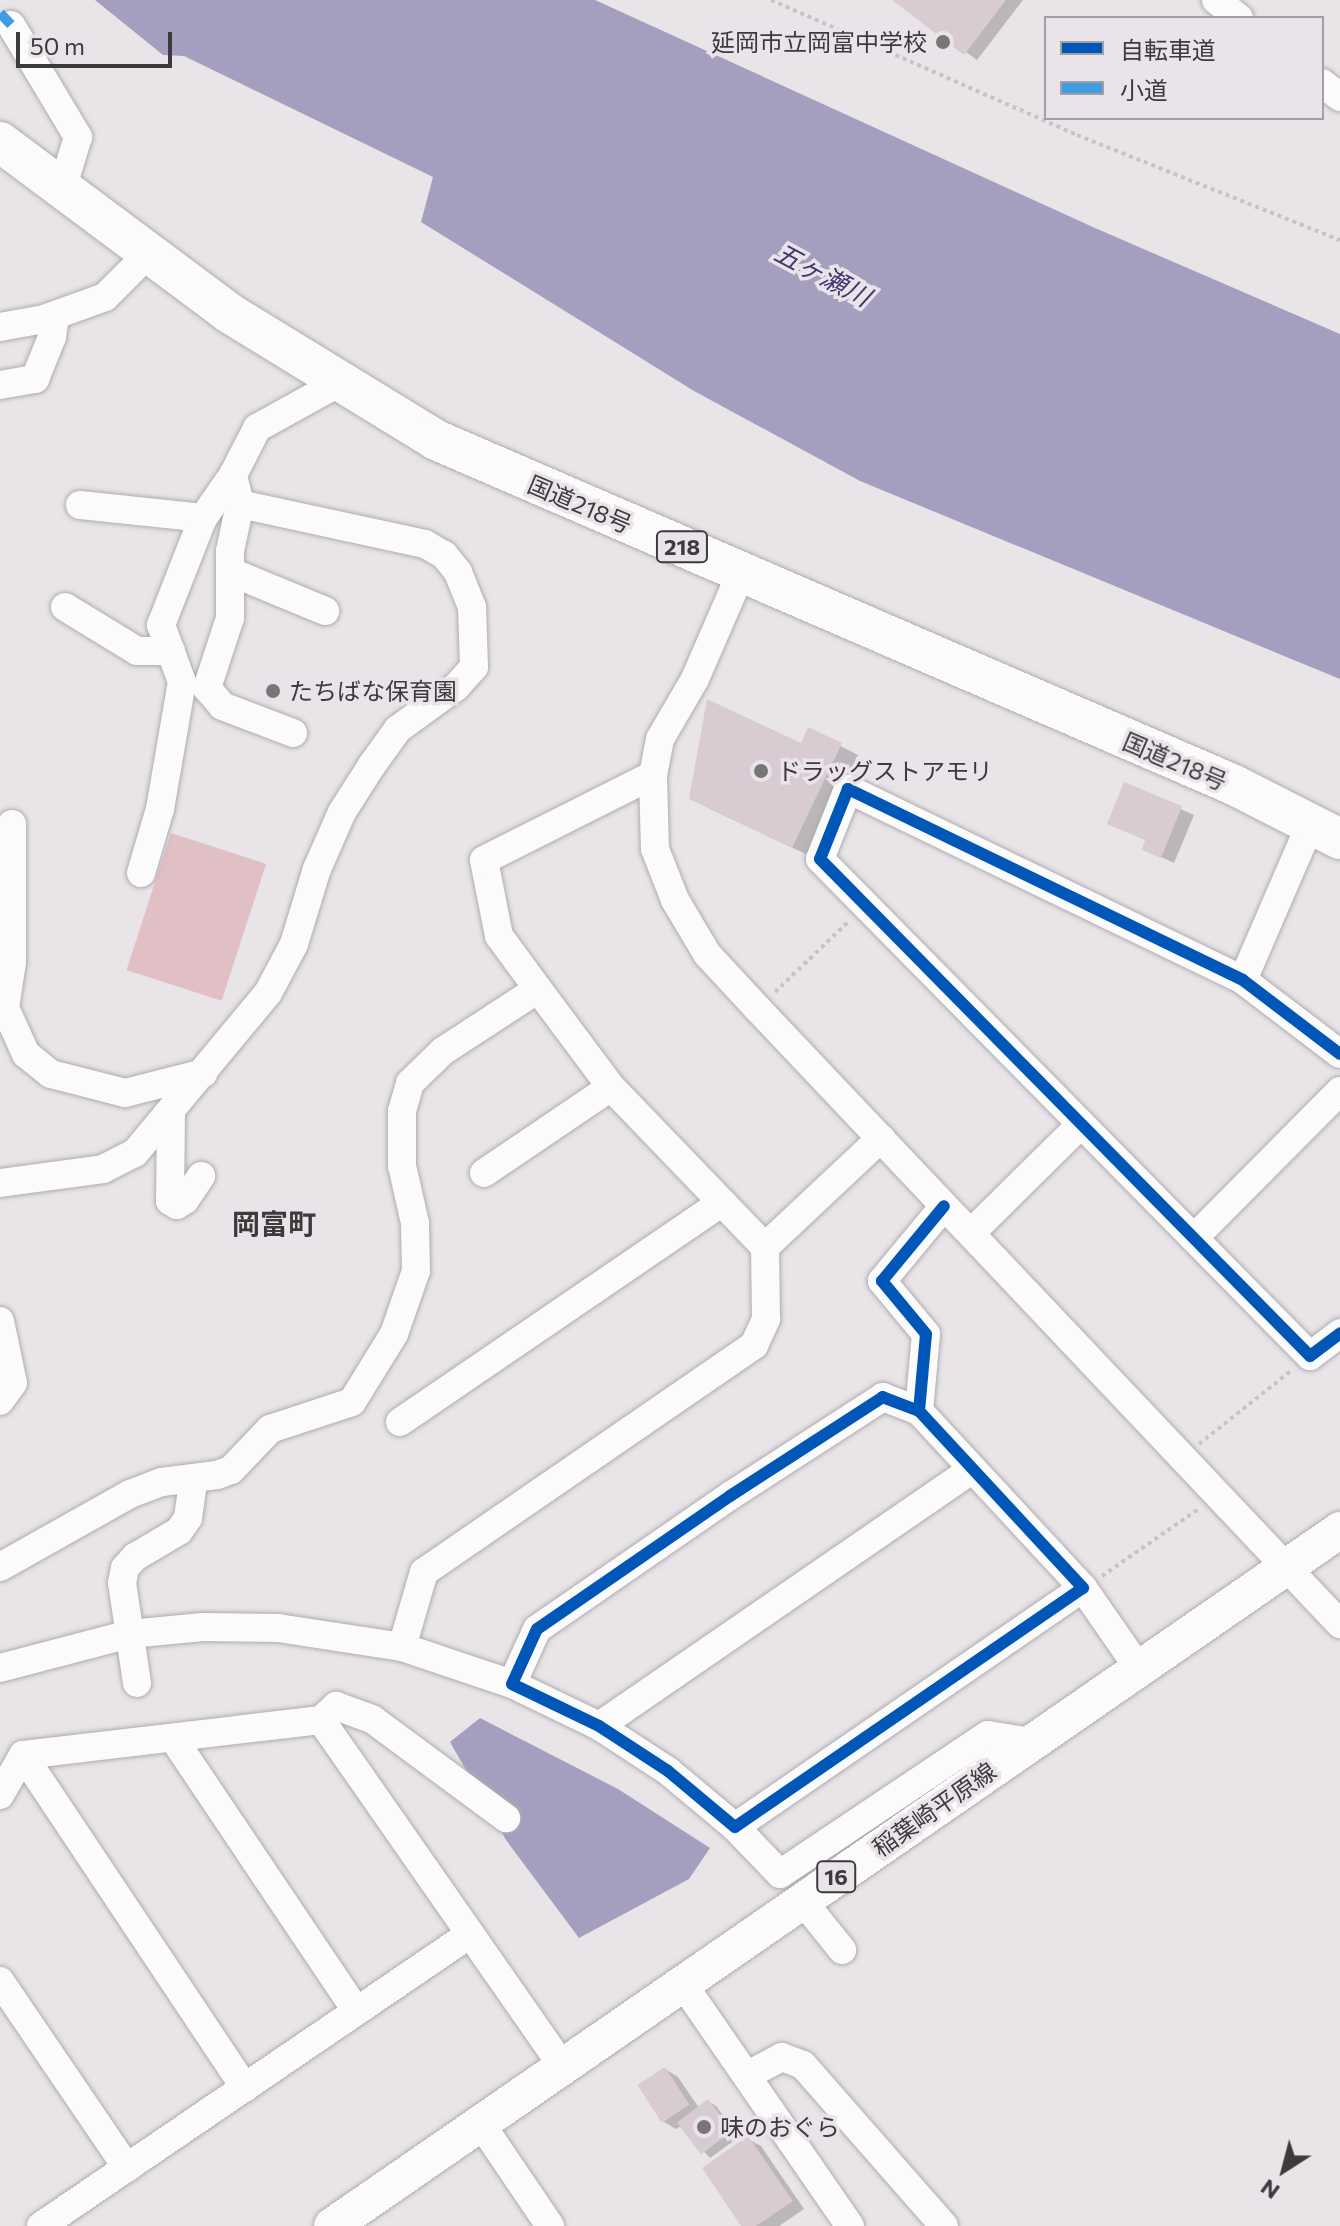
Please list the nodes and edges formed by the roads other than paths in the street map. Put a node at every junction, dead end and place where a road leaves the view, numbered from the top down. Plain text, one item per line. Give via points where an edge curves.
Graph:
1 (1216, 0) edge
2 (1236, 16) edge
3 (11, 25) dead end
4 (1324, 85) edge
5 (1340, 97) edge
6 (0, 143) edge
7 (62, 189) junction
8 (148, 254) junction
9 (55, 315) junction
10 (0, 327) edge
11 (340, 382) junction
12 (0, 385) edge
13 (233, 475) junction
14 (240, 504) junction
15 (80, 505) dead end
16 (203, 518) junction
17 (231, 572) junction
18 (741, 573) junction
19 (65, 607) dead end
20 (325, 611) dead end
21 (171, 651) junction
22 (293, 733) dead end
23 (653, 775) junction
24 (12, 824) dead end
25 (1326, 831) edge
26 (141, 873) dead end
27 (1243, 980) junction
28 (538, 989) junction
29 (1340, 1054) edge
30 (204, 1073) junction
31 (611, 1087) junction
32 (1340, 1091) edge
33 (171, 1110) junction
34 (1081, 1124) junction
35 (881, 1138) junction
36 (484, 1173) dead end
37 (201, 1176) dead end
38 (0, 1183) edge
39 (722, 1202) junction
40 (944, 1206) junction
41 (971, 1233) junction
42 (1194, 1238) junction
43 (765, 1247) junction
44 (0, 1321) edge
45 (1340, 1333) edge
46 (0, 1401) edge
47 (919, 1411) junction
48 (400, 1422) dead end
49 (971, 1470) junction
50 (193, 1481) junction
51 (1340, 1530) edge
52 (0, 1567) edge
53 (1287, 1569) junction
54 (1083, 1588) junction
55 (1340, 1624) edge
56 (130, 1634) junction
57 (402, 1647) junction
58 (0, 1668) edge
59 (1139, 1669) junction
60 (137, 1683) dead end
61 (512, 1684) junction
62 (321, 1720) junction
63 (599, 1726) junction
64 (173, 1738) junction
65 (1031, 1742) junction
66 (23, 1755) junction
67 (0, 1795) edge
68 (506, 1818) dead end
69 (735, 1827) junction
70 (814, 1915) dead end
71 (470, 1934) junction
72 (842, 1950) dead end
73 (0, 1981) edge
74 (683, 1984) junction
75 (356, 2010) junction
76 (563, 2067) junction
77 (748, 2075) junction
78 (245, 2088) junction
79 (481, 2124) junction
80 (127, 2168) junction
81 (41, 2226) edge
82 (332, 2226) edge
83 (550, 2226) edge
84 (850, 2226) edge
85 (944, 2226) edge

1 - 2 street
3 - 7 street via 78,137
4 - 5 street
6 - 7 highway, 国道218号 / 218
7 - 8 highway, 国道218号 / 218
8 - 9 street via 105,297
8 - 11 highway, 国道218号 / 218 via 229,313
9 - 10 street
9 - 12 street via 35,379
11 - 13 street via 257,428
11 - 18 highway, 国道218号 / 218 via 436,440
13 - 14 street
13 - 16 street
14 - 17 street
14 - 30 street via 425,544 458,572 472,607 477,641 474,667 456,687 398,729 349,800 317,869 294,944 268,993
15 - 16 street
16 - 21 street via 161,625
17 - 20 street
17 - 22 street via 230,618 207,688 210,698
18 - 23 street via 695,679 660,739
18 - 25 highway, 国道218号 / 218
19 - 21 street via 137,651
21 - 26 street via 182,682 160,809
23 - 28 street via 484,860 499,936
23 - 35 street via 655,849 675,900 707,954
24 - 30 street via 12,962 5,1008 26,1054 51,1074 125,1093
25 - 27 street
27 - 29 street
27 - 34 street via 848,789 820,859
28 - 31 street
28 - 50 street via 443,1051 410,1083 402,1111 402,1166 415,1223 416,1271 394,1334 352,1402 270,1429 231,1470
30 - 33 street
31 - 36 street
31 - 39 street
32 - 42 street
33 - 37 street via 170,1201 177,1205 185,1200
33 - 38 street via 122,1163
34 - 41 street
34 - 42 street
35 - 40 street
35 - 43 street
39 - 43 street
39 - 48 street
40 - 41 street
40 - 47 street via 882,1281 926,1334
41 - 53 street
42 - 45 street via 1310,1356
43 - 57 street via 766,1319 754,1345 424,1572
44 - 46 street via 13,1383
47 - 49 street
47 - 61 street via 883,1397 730,1496 537,1629
49 - 54 street
49 - 63 street
50 - 52 street via 162,1482 130,1494
50 - 56 street via 188,1518 179,1531 125,1568 122,1583
51 - 53 main road, 稲葉崎平原線 / 16
53 - 55 street
53 - 59 main road, 稲葉崎平原線 / 16
54 - 59 street
54 - 69 street
56 - 57 street via 203,1627 278,1628
56 - 58 street
56 - 60 street
57 - 61 street
59 - 65 main road, 稲葉崎平原線 / 16
61 - 63 street
62 - 64 street
62 - 68 street via 336,1706 372,1719
62 - 71 street
63 - 69 street via 668,1771
64 - 66 street
64 - 75 street
65 - 69 street via 988,1735 785,1880
65 - 74 main road, 稲葉崎平原線 / 16
66 - 67 street
66 - 78 street
70 - 72 street
71 - 75 street
71 - 76 street
73 - 80 street
74 - 76 main road, 稲葉崎平原線 / 16
74 - 77 street
75 - 78 street
76 - 79 main road, 稲葉崎平原線 / 16
77 - 84 street
77 - 85 street via 782,2057 803,2065
78 - 80 street
79 - 82 main road, 稲葉崎平原線 / 16
79 - 83 street
80 - 81 street

